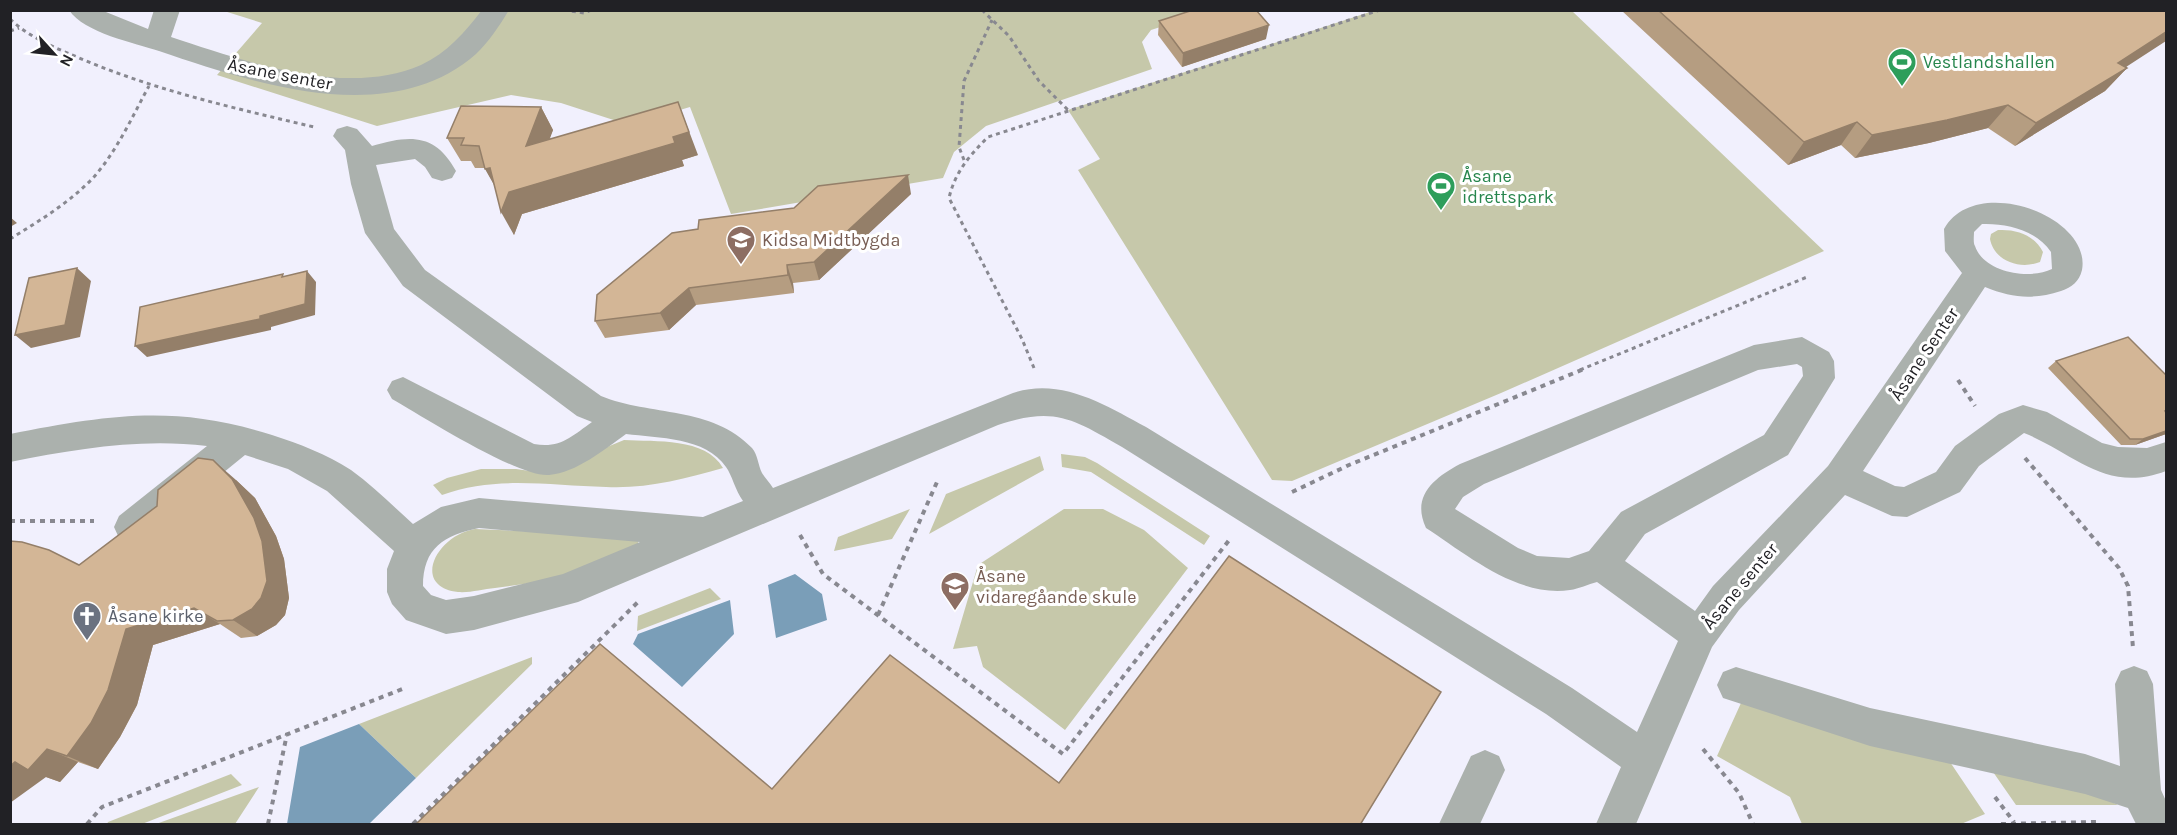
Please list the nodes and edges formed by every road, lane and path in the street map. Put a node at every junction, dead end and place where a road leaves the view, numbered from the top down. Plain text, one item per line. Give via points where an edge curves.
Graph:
1 (82, 10) edge
2 (167, 10) edge
3 (496, 10) edge
4 (564, 10) edge
5 (591, 10) edge
6 (981, 10) edge
7 (1380, 10) edge
8 (10, 19) edge
9 (992, 20) junction
10 (19, 28) junction
11 (10, 31) edge
12 (157, 41) junction
13 (149, 86) junction
14 (1068, 110) junction
15 (353, 147) junction
16 (964, 160) junction
17 (442, 171) dead end
18 (10, 238) edge
19 (1979, 272) dead end
20 (1807, 277) dead end
21 (1037, 377) dead end
22 (1958, 380) dead end
23 (403, 390) dead end
24 (621, 419) junction
25 (1868, 435) joint
26 (1996, 437) junction
27 (240, 439) junction
28 (10, 448) edge
29 (2166, 456) edge
30 (1840, 476) junction
31 (938, 482) dead end
32 (1283, 496) dead end
33 (766, 506) junction
34 (10, 521) edge
35 (130, 527) joint
36 (702, 532) junction
37 (800, 535) dead end
38 (1233, 536) dead end
39 (414, 546) junction
40 (1601, 564) junction
41 (645, 595) dead end
42 (878, 615) junction
43 (1699, 635) junction
44 (2134, 684) joint
45 (1736, 685) dead end
46 (405, 688) dead end
47 (287, 733) junction
48 (1703, 749) dead end
49 (1643, 759) junction
50 (1485, 770) dead end
51 (2153, 805) edge
52 (87, 825) edge
53 (268, 825) edge
54 (412, 825) edge
55 (1459, 825) edge
56 (1616, 825) edge
57 (1753, 825) edge
58 (2001, 825) edge

1 - 12 street, Åsane senter
2 - 12 street
3 - 12 street, Åsane senter via 474,42 450,60 420,76 381,86 331,87 258,74
4 - 5 path
6 - 9 path
7 - 14 path
8 - 10 path
9 - 14 path via 1009,36 1039,81
9 - 16 path via 964,81 959,147
10 - 11 path
10 - 13 path via 94,65
13 - 15 path
13 - 18 path via 101,169 59,207
14 - 16 path via 988,137
15 - 17 street via 418,148 430,152
15 - 24 street via 380,233 414,278 589,406
16 - 21 path via 951,181 949,198 1022,339
19 - 25 street, Åsane Senter
20 - 32 path via 1349,465
22 - 26 path
23 - 24 street via 528,457 549,461 576,451
24 - 33 street via 695,430 716,439 741,459 747,479
25 - 30 street, Åsane senter
26 - 29 street via 2023,419 2093,454 2118,462 2148,464
26 - 30 street via 1967,456 1948,482 1907,502 1892,501
26 - 44 path via 2035,468 2119,568 2128,586
27 - 28 street via 184,427 76,435
27 - 35 street
27 - 39 street via 300,458 339,482
30 - 43 street, Åsane senter via 1726,598
31 - 42 path
33 - 36 street
33 - 49 street via 988,416 1028,402 1060,403 1134,437 1559,701
34 - 35 path via 85,520
36 - 39 street via 479,513 443,523
36 - 39 street via 565,590 446,617 419,608 405,592 405,569
37 - 42 path via 823,574
38 - 42 path via 1063,754
40 - 40 street via 1634,523 1776,445 1819,378 1818,361 1802,350 1755,358 1472,474 1451,486 1438,501 1438,517 1505,559 1535,572 1569,573
40 - 43 street
41 - 54 path
43 - 49 street, Åsane senter
44 - 51 street
45 - 51 street via 1870,727 2085,774
46 - 47 path
47 - 52 path via 102,807
47 - 53 path
48 - 57 path via 1747,802
49 - 56 street, Åsane senter
50 - 55 street
51 - 58 path

